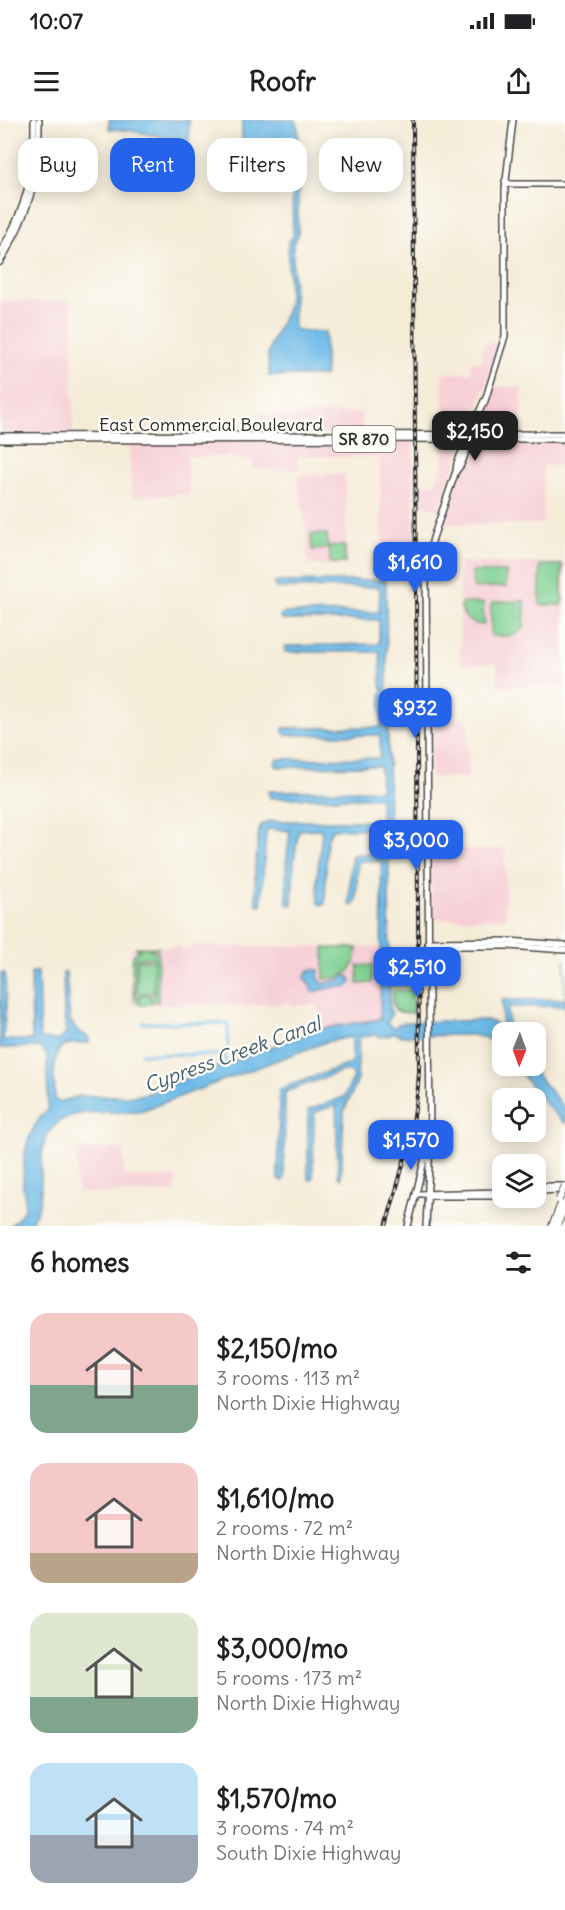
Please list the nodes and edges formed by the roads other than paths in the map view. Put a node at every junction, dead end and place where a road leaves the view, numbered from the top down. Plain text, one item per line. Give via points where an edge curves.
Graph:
1 (34, 120) edge
2 (39, 120) edge
3 (513, 120) edge
4 (506, 182) junction
5 (565, 182) edge
6 (0, 252) edge
7 (0, 262) edge
8 (484, 401) junction
9 (477, 425) junction
10 (378, 434) junction
11 (490, 434) junction
12 (49, 435) junction
13 (523, 436) junction
14 (565, 436) edge
15 (311, 437) junction
16 (470, 437) junction
17 (0, 438) edge
18 (362, 439) junction
19 (456, 439) junction
20 (41, 440) junction
21 (464, 447) junction
22 (456, 471) junction
23 (428, 942) junction
24 (508, 943) junction
25 (565, 945) edge
26 (565, 950) edge
27 (429, 1138) junction
28 (546, 1186) edge
29 (565, 1186) edge
30 (492, 1191) edge
31 (417, 1194) junction
32 (428, 1194) junction
33 (546, 1194) edge
34 (492, 1196) edge
35 (563, 1198) edge
36 (565, 1214) edge
37 (408, 1226) edge
38 (426, 1226) edge
39 (551, 1226) edge
40 (559, 1226) edge

1 - 6 main road via 28,191
2 - 7 main road via 32,192 20,226
3 - 4 main road
4 - 5 main road
4 - 8 main road via 505,336
8 - 9 main road
8 - 16 main road
9 - 11 main road via 480,431
9 - 16 main road
10 - 15 main road, East Commercial Boulevard / SR 870
10 - 16 main road, East Commercial Boulevard / SR 870
10 - 18 main road
11 - 13 main road, East Commercial Boulevard / SR 870
11 - 16 main road, East Commercial Boulevard / SR 870
12 - 15 main road, East Commercial Boulevard / SR 870
12 - 17 main road, East Commercial Boulevard / SR 870
12 - 20 main road
13 - 14 main road, East Commercial Boulevard / SR 870
13 - 16 main road, East Commercial Boulevard / SR 870
15 - 18 main road, East Commercial Boulevard / SR 870
15 - 20 main road, East Commercial Boulevard / SR 870
16 - 19 main road, East Commercial Boulevard / SR 870
16 - 21 main road
16 - 22 main road
17 - 20 main road, East Commercial Boulevard / SR 870
18 - 19 main road, East Commercial Boulevard / SR 870
19 - 21 main road
21 - 22 main road
22 - 23 main road via 426,568
23 - 24 main road
23 - 24 main road via 500,946
23 - 27 main road
24 - 25 main road
24 - 26 main road
27 - 31 main road
27 - 32 main road
28 - 29 main road
29 - 35 highway, bridge
30 - 32 main road
31 - 32 main road
31 - 37 main road
32 - 34 main road
32 - 38 main road
33 - 35 main road
35 - 39 highway
35 - 40 highway
36 - 40 highway

